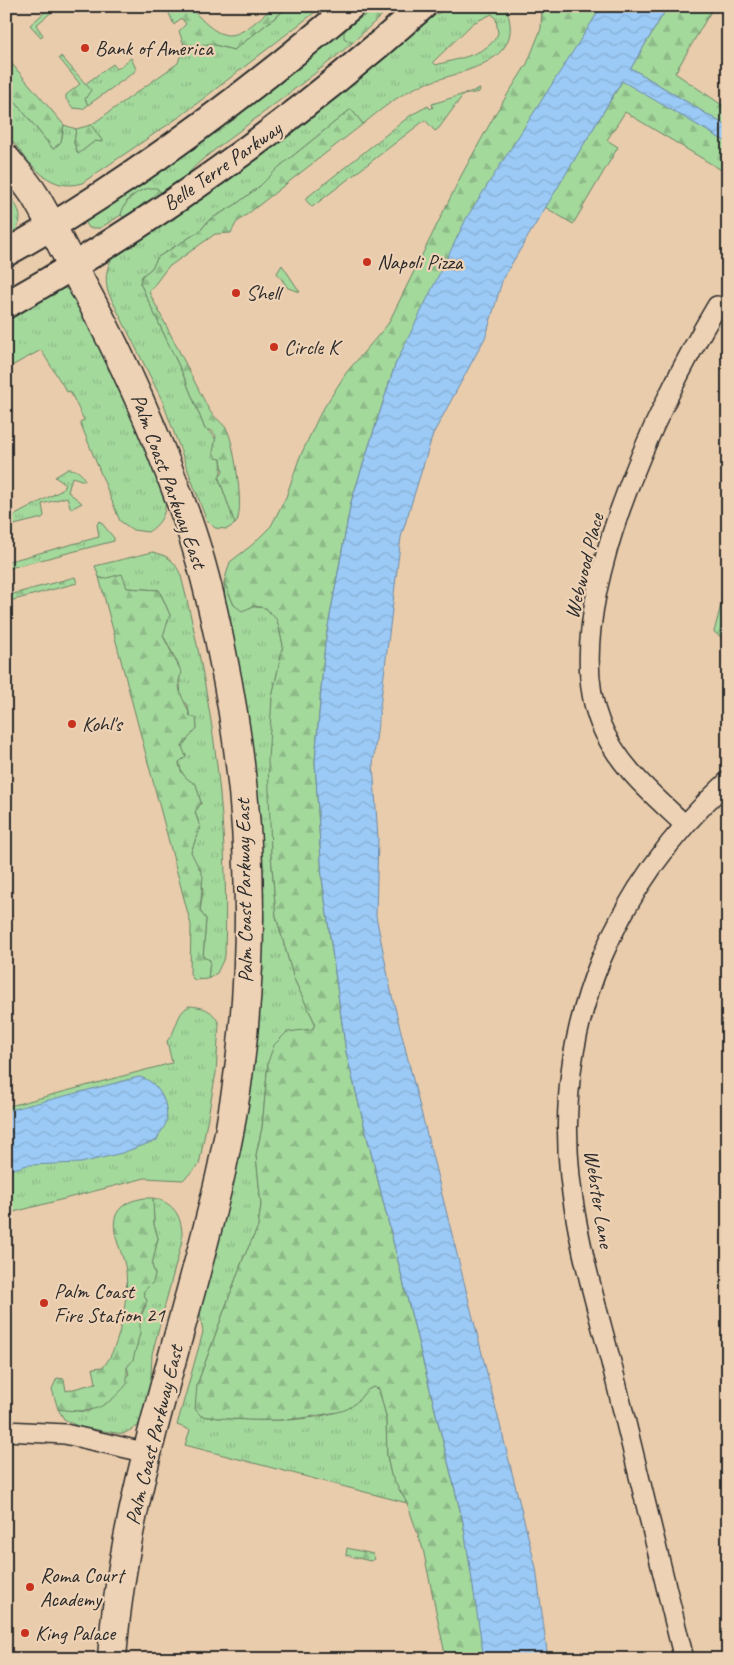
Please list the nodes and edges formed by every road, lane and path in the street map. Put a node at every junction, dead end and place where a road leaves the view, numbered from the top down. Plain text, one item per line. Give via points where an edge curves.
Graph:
1 (351, 6) edge
2 (422, 6) edge
3 (6, 159) edge
4 (52, 227) junction
5 (6, 253) edge
6 (73, 267) junction
7 (6, 305) edge
8 (717, 306) dead end
9 (728, 781) edge
10 (684, 824) junction
11 (6, 1431) edge
12 (148, 1453) junction
13 (112, 1659) edge
14 (684, 1659) edge

1 - 4 main road via 197,128
2 - 6 main road, Belle Terre Parkway via 355,65 252,146
3 - 4 main road, Palm Coast Parkway East via 33,193
4 - 5 main road
4 - 6 main road, Palm Coast Parkway East
6 - 7 main road, Belle Terre Parkway
6 - 12 main road, Palm Coast Parkway East via 142,403 192,532 230,690 247,835 248,962 234,1097 213,1202
8 - 10 street, Webwood Place via 671,389 631,481 602,572 589,648 592,694 610,744 628,771
9 - 10 street, Webster Lane
10 - 14 street, Webster Lane via 634,892 598,965 578,1038 570,1084 567,1133 578,1229
11 - 12 street via 65,1434
12 - 13 main road, Palm Coast Parkway East via 124,1561

